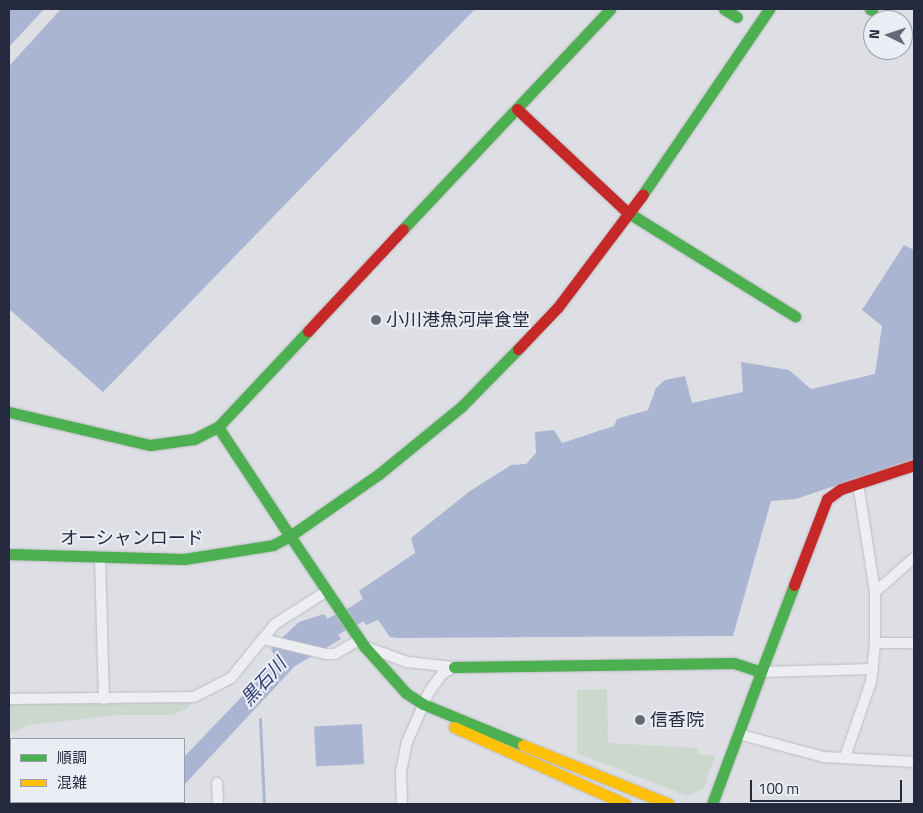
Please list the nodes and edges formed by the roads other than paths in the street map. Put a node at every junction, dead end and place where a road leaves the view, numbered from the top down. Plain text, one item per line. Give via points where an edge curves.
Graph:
1 (610, 9) edge
2 (724, 9) edge
3 (769, 9) edge
4 (737, 17) dead end
5 (517, 108) junction
6 (629, 214) junction
7 (795, 316) dead end
8 (9, 412) edge
9 (218, 427) junction
10 (914, 465) edge
11 (858, 483) junction
12 (290, 536) junction
13 (9, 554) edge
14 (30, 556) junction
15 (100, 557) junction
16 (914, 558) edge
17 (9, 559) edge
18 (326, 591) junction
19 (875, 592) junction
20 (263, 639) junction
21 (359, 640) junction
22 (875, 642) junction
23 (914, 643) edge
24 (454, 667) junction
25 (873, 669) junction
26 (761, 672) junction
27 (104, 698) junction
28 (9, 699) edge
29 (421, 707) junction
30 (738, 734) junction
31 (845, 757) junction
32 (914, 762) edge
33 (217, 783) dead end
34 (218, 804) edge
35 (402, 804) edge
36 (625, 804) edge
37 (669, 804) edge
38 (712, 804) edge

1 - 5 street
2 - 4 street
3 - 6 street, オーシャンロード
5 - 6 street
5 - 9 street
6 - 7 street
6 - 12 street, オーシャンロード via 558,307 505,365 419,443 310,526
8 - 9 street via 150,445 194,439
9 - 12 street
10 - 11 street
11 - 19 street
11 - 26 street via 833,493 823,505
12 - 15 street, オーシャンロード via 272,544 194,558
12 - 18 street
13 - 14 street, オーシャンロード
14 - 15 street, オーシャンロード
14 - 17 street, オーシャンロード
15 - 27 street
16 - 19 street
18 - 20 street via 290,613
18 - 21 street
19 - 22 street
20 - 21 street via 326,654 335,654
20 - 27 street via 231,678 194,697
21 - 24 street via 407,662
21 - 29 street via 371,666 391,690
22 - 23 street
22 - 25 street
24 - 26 street via 734,663
24 - 29 street via 442,674
25 - 26 street
25 - 31 street
26 - 30 street
27 - 28 street
29 - 35 street via 407,742 402,772
29 - 36 street
29 - 37 street
30 - 31 street via 824,756
30 - 38 street
31 - 32 street
33 - 34 street

